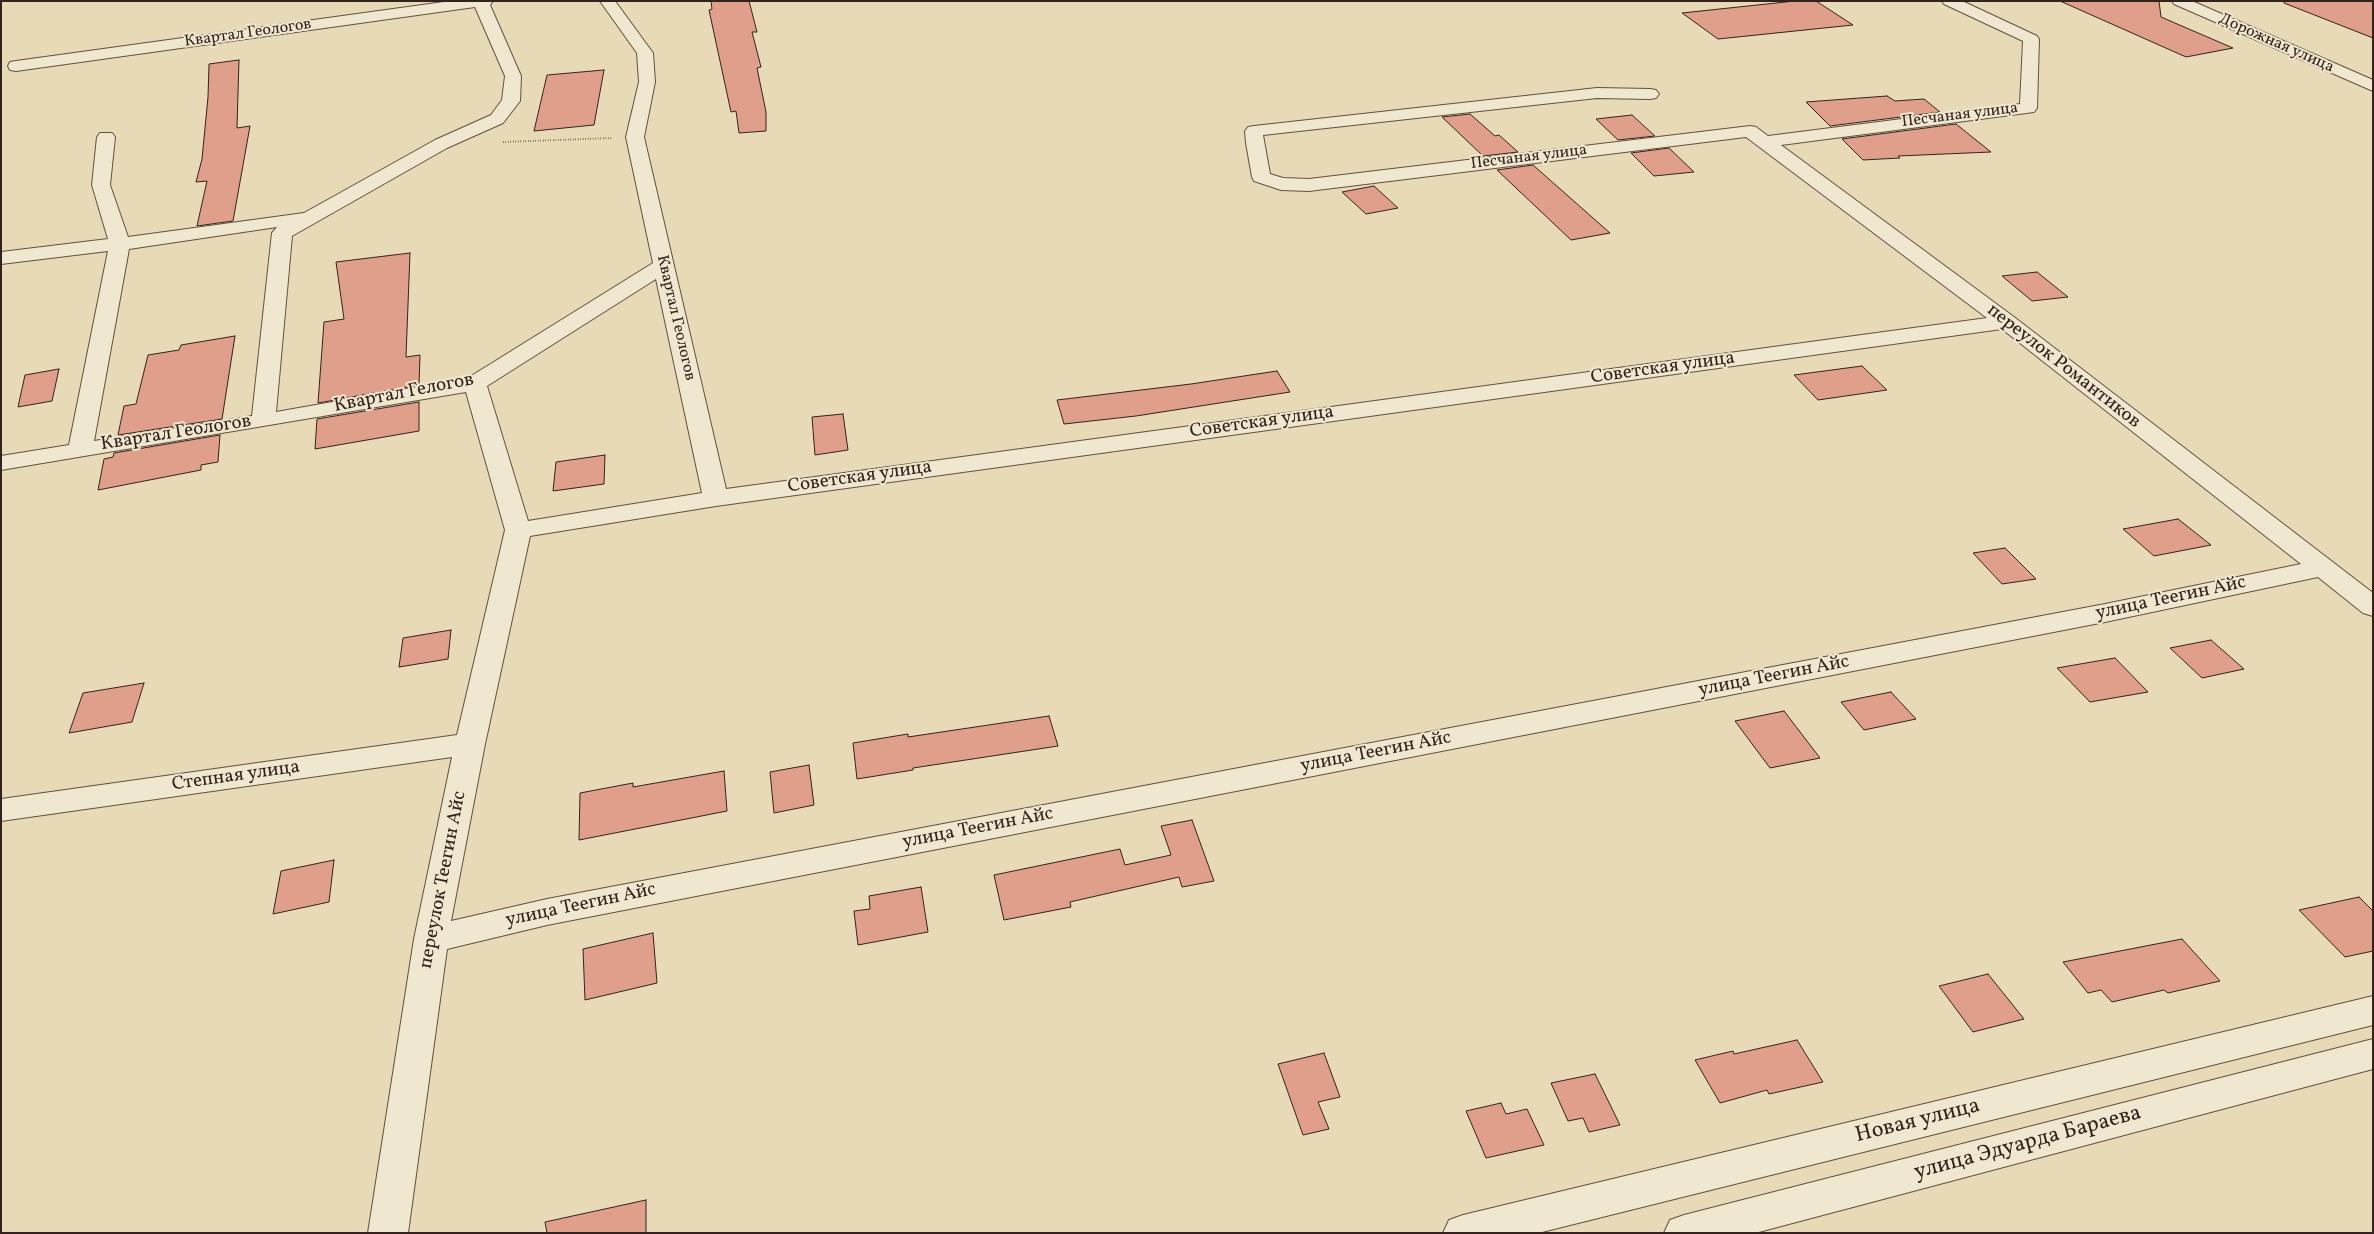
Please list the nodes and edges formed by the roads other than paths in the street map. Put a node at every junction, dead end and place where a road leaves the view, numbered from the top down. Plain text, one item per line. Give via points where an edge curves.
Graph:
1 (607, 1) edge
2 (1949, 1) edge
3 (2179, 1) edge
4 (484, 2) edge
5 (16, 66) dead end
6 (2373, 86) edge
7 (1650, 94) dead end
8 (1757, 136) junction
9 (106, 137) dead end
10 (309, 217) junction
11 (120, 244) junction
12 (1, 258) edge
13 (664, 265) junction
14 (2006, 322) junction
15 (475, 384) junction
16 (263, 420) junction
17 (80, 450) junction
18 (1, 463) edge
19 (716, 498) junction
20 (518, 530) junction
21 (2322, 568) junction
22 (2373, 607) edge
23 (470, 744) junction
24 (1, 810) edge
25 (431, 939) junction
26 (2373, 1010) edge
27 (2373, 1054) edge
28 (388, 1233) edge
29 (1462, 1233) edge
30 (1684, 1233) edge

1 - 13 street, Квартал Геологов via 645,53 647,82 635,137
2 - 8 street, Песчаная улица via 2031,39 2028,108
3 - 6 street, Дорожная улица
4 - 5 street, Квартал Геологов
4 - 10 street, Квартал Геологов via 513,76 511,101 497,119 441,144
7 - 8 street, Песчаная улица via 1597,93 1254,132 1261,177 1281,184 1309,186
8 - 14 street, переулок Романтиков
9 - 11 street, Квартал Геологов via 101,185
10 - 11 street, Квартал Геологов
10 - 16 street, Квартал Геологов via 282,233
11 - 12 street, Квартал Геологов
11 - 17 street, Квартал Геологов
13 - 15 street, Квартал Гелогов
13 - 19 street, Квартал Геологов
14 - 19 street, Советская улица
14 - 21 street, переулок Романтиков
15 - 16 street, Квартал Гелогов
15 - 20 street
16 - 17 street, Квартал Геологов
17 - 18 street, Квартал Геологов
19 - 20 street, Советская улица
20 - 23 street, переулок Теегин Айс
21 - 22 street, переулок Романтиков
21 - 25 street, улица Теегин Айс via 2105,613 547,912
23 - 24 street, Степная улица
23 - 25 street, переулок Теегин Айс
25 - 28 street, переулок Теегин Айс
26 - 29 street, Новая улица
27 - 30 street, улица Эдуарда Бараева

